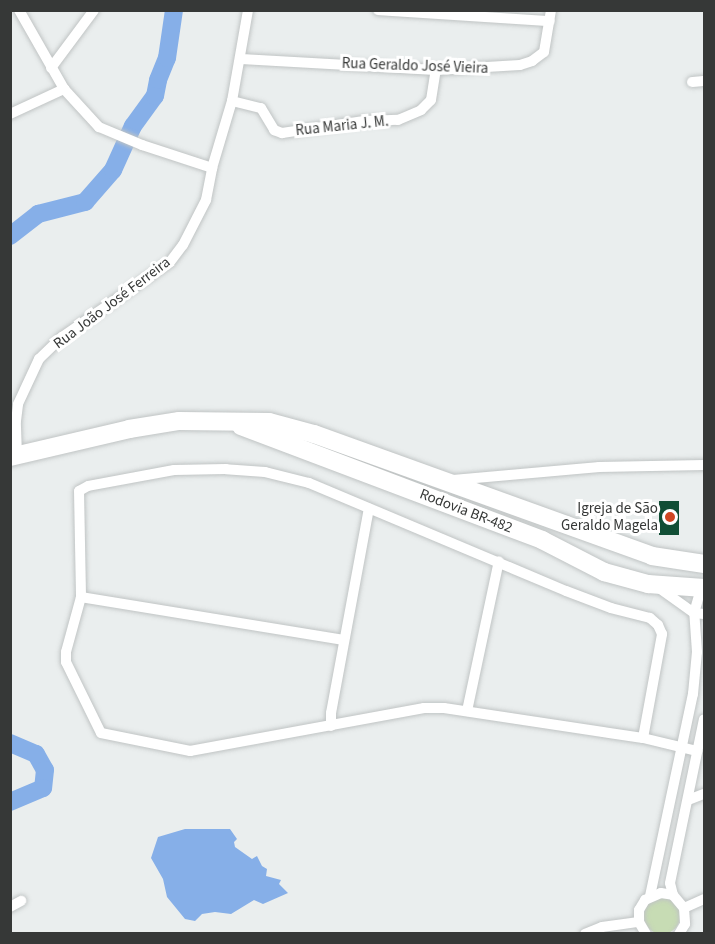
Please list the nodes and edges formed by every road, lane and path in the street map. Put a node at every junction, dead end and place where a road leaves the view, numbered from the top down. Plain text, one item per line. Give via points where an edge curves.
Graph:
1 (19, 10) edge
2 (94, 10) edge
3 (248, 10) edge
4 (378, 10) edge
5 (550, 16) edge
6 (241, 59) junction
7 (51, 68) junction
8 (436, 70) junction
9 (705, 81) edge
10 (692, 82) dead end
11 (64, 89) junction
12 (232, 101) junction
13 (10, 114) edge
14 (212, 168) junction
15 (228, 421) junction
16 (14, 456) edge
17 (705, 465) edge
18 (446, 481) junction
19 (369, 508) junction
20 (499, 561) junction
21 (702, 564) edge
22 (648, 584) junction
23 (703, 591) edge
24 (81, 597) junction
25 (699, 614) edge
26 (344, 640) junction
27 (700, 685) edge
28 (467, 711) junction
29 (705, 719) edge
30 (331, 726) junction
31 (643, 738) junction
32 (681, 749) junction
33 (697, 751) junction
34 (705, 794) edge
35 (687, 800) junction
36 (673, 895) junction
37 (650, 896) junction
38 (705, 899) edge
39 (21, 901) dead end
40 (10, 907) edge
41 (684, 908) junction
42 (639, 922) junction
43 (585, 933) edge
44 (646, 933) edge
45 (679, 933) edge

1 - 7 street
2 - 7 street
3 - 6 street, Rua João José Ferreira
4 - 5 street
5 - 8 street, Rua Geraldo José Vieira via 544,52 532,61 498,68
6 - 8 street, Rua Geraldo José Vieira
6 - 12 street, Rua João José Ferreira
7 - 11 street
8 - 12 street, Rua Maria J. M. via 431,100 421,110 398,120 282,133 274,129 261,108
9 - 10 street
11 - 13 street
11 - 14 street via 93,122 118,136
12 - 14 street, Rua João José Ferreira
14 - 16 street, Rua João José Ferreira via 206,200 183,245 170,261 62,337 39,359 18,404
15 - 16 highway, Rodovia BR-482 via 169,423
15 - 18 highway, Rodovia BR-482 via 269,422 314,434
15 - 22 highway, Rodovia BR-482 via 542,540 604,572
17 - 18 street via 599,467
18 - 21 highway, Rodovia BR-482 via 652,556
19 - 20 street
19 - 24 street via 309,483 265,472 174,470 88,486 79,491 77,504
19 - 26 street
20 - 28 street
20 - 31 street via 611,608 650,618 658,625 662,634
21 - 23 highway
22 - 23 highway, Rodovia BR-482
22 - 25 street
23 - 25 street
24 - 26 street
24 - 30 street via 66,662 101,733 190,751
25 - 27 street
26 - 30 street
27 - 32 street
28 - 30 street via 424,708
28 - 31 street
29 - 33 street
31 - 32 street
32 - 33 street
32 - 37 street
33 - 35 street
34 - 35 street
35 - 36 street via 670,883
36 - 37 street
36 - 41 street
37 - 42 street via 642,904
38 - 41 street
39 - 40 street
41 - 45 street via 685,924
42 - 43 street
42 - 44 street

